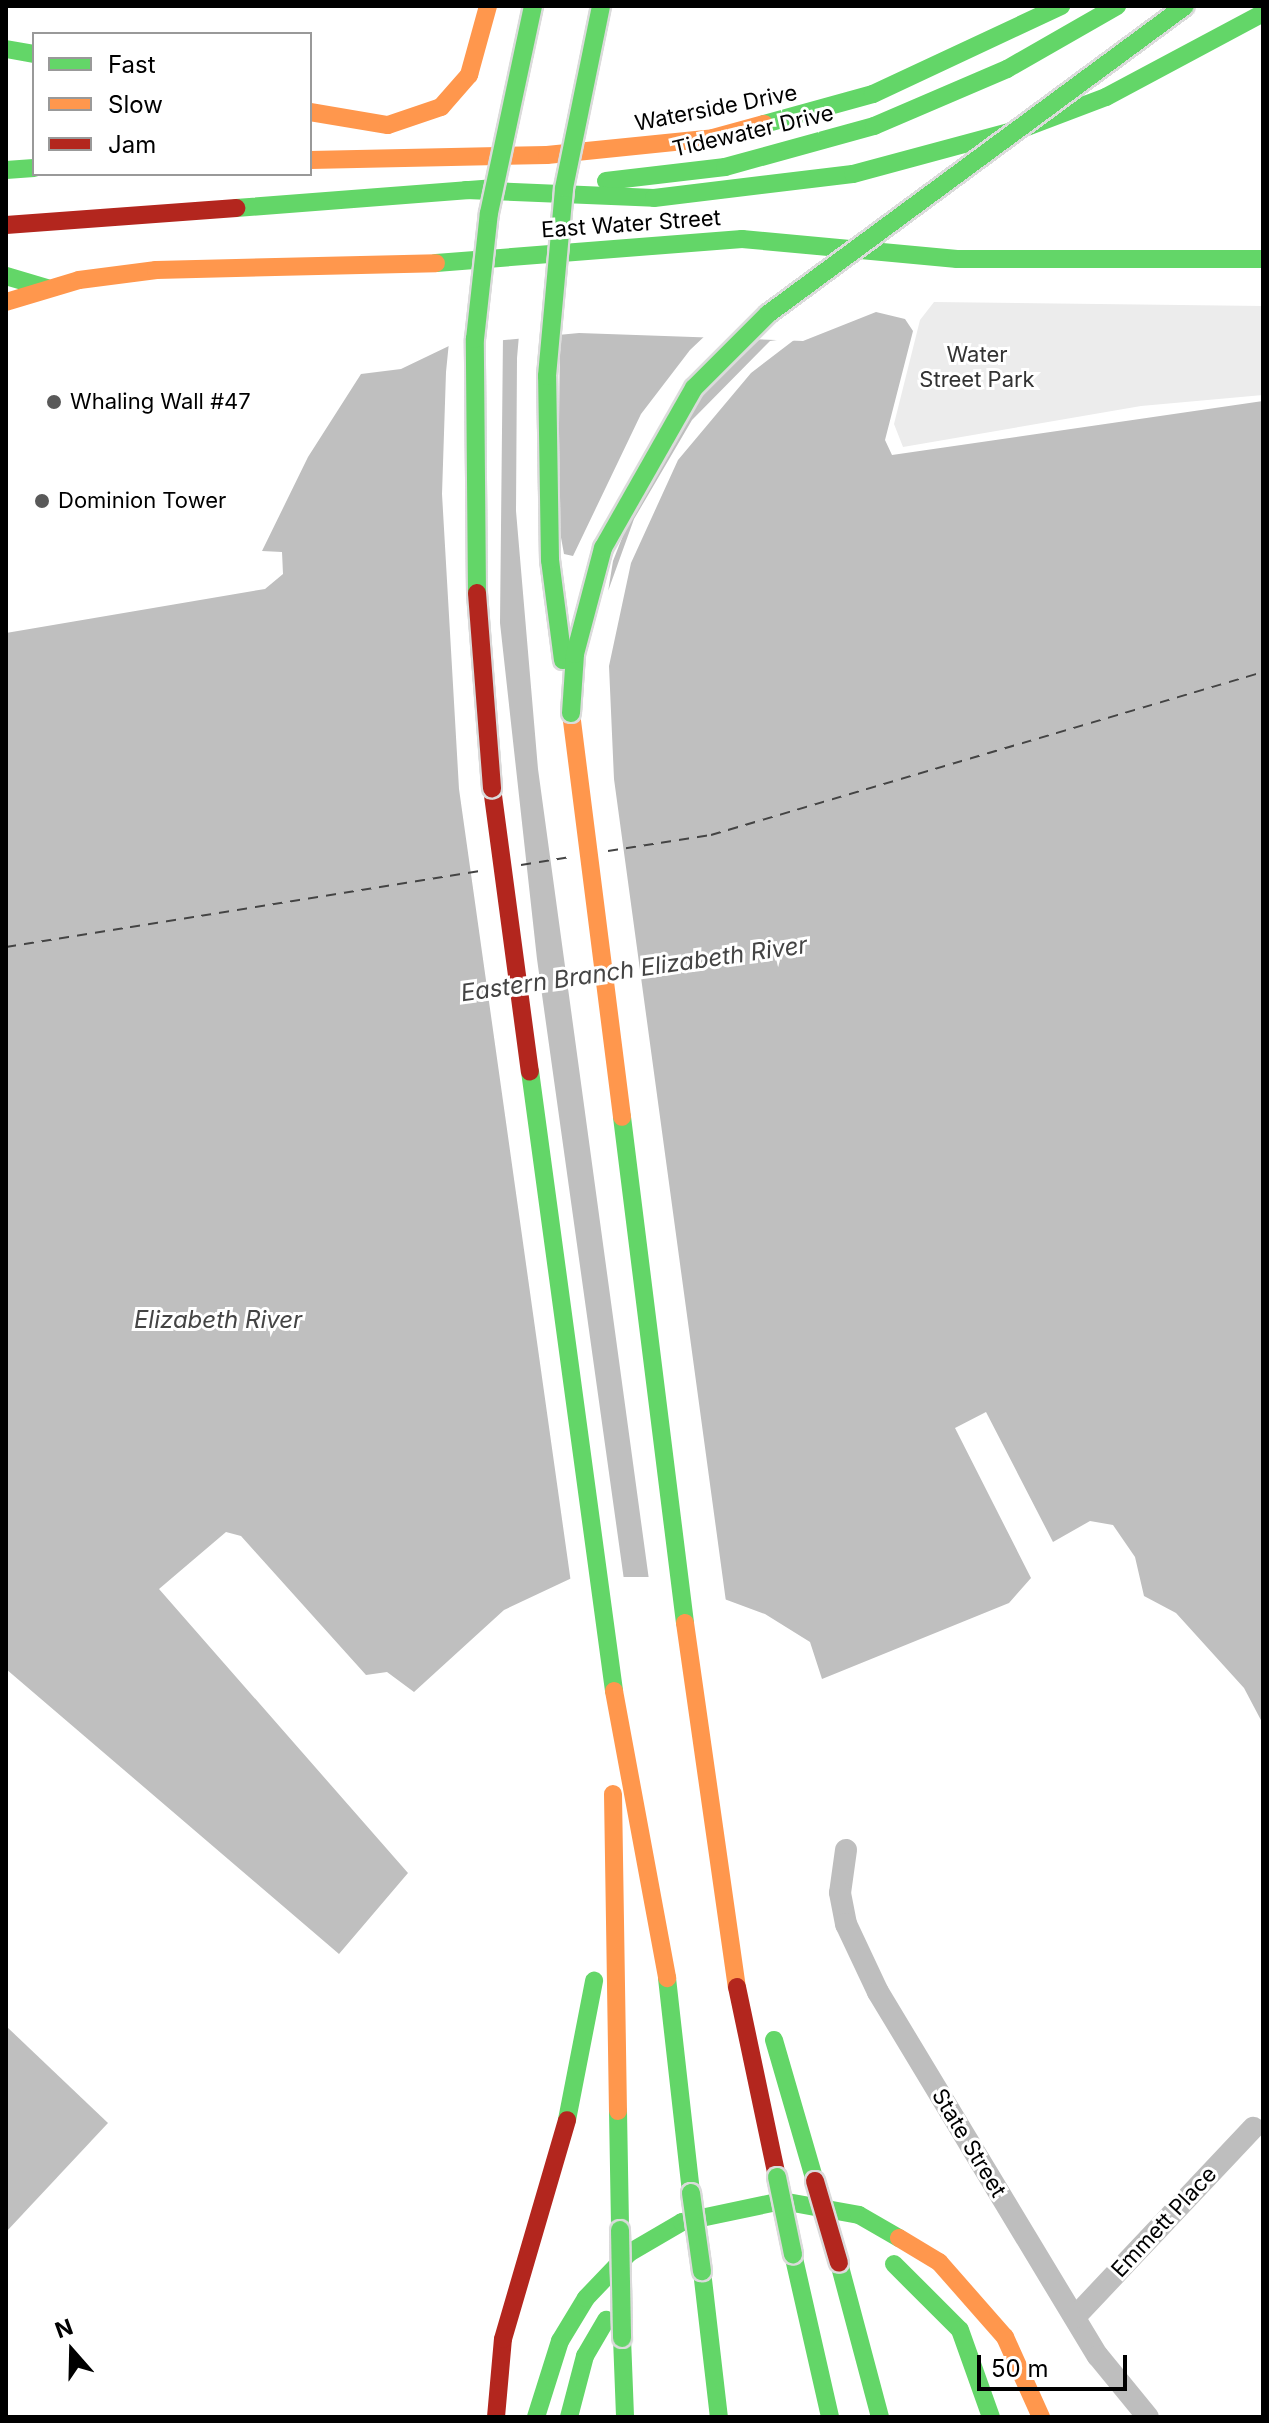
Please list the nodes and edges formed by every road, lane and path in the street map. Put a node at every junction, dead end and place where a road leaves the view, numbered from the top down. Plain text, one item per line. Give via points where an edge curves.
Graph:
1 (488, 6) edge
2 (533, 6) edge
3 (601, 6) edge
4 (1061, 6) edge
5 (1117, 6) edge
6 (1185, 6) edge
7 (1263, 13) edge
8 (6, 49) edge
9 (32, 54) edge
10 (312, 112) edge
11 (312, 160) edge
12 (32, 168) edge
13 (6, 170) edge
14 (466, 190) junction
15 (6, 225) edge
16 (1263, 259) edge
17 (6, 276) edge
18 (47, 288) junction
19 (6, 302) edge
20 (571, 713) junction
21 (608, 1657) junction
22 (712, 1812) junction
23 (846, 1850) dead end
24 (615, 1890) junction
25 (756, 1968) dead end
26 (769, 2021) dead end
27 (1253, 2128) dead end
28 (759, 2231) dead end
29 (716, 2240) dead end
30 (678, 2254) dead end
31 (644, 2277) dead end
32 (1075, 2317) junction
33 (496, 2417) edge
34 (536, 2417) edge
35 (569, 2417) edge
36 (625, 2417) edge
37 (719, 2417) edge
38 (830, 2417) edge
39 (880, 2417) edge
40 (991, 2417) edge
41 (1041, 2417) edge
42 (1148, 2417) edge

1 - 10 main road via 469,75 429,114 388,125
2 - 21 main road, bridge via 489,213 475,339 471,524 492,788
3 - 20 main road, bridge via 566,176 547,376 550,560
4 - 11 main road, Waterside Drive via 873,94 713,138 547,155
5 - 14 main road, Tidewater Drive via 941,99 799,148 689,173
6 - 20 main road, bridge via 768,314 694,388 647,460 603,548 575,654
7 - 14 main road via 1145,80 1024,128 853,174 654,198
8 - 9 main road
12 - 13 main road
14 - 15 main road
16 - 18 main road, East Water Street via 957,259 742,239 379,268 156,270
17 - 18 main road
18 - 19 main road, East Water Street
20 - 22 main road
21 - 24 main road
21 - 37 main road, bridge via 664,1954
22 - 25 main road
22 - 38 main road, bridge via 722,1916
23 - 32 street, State Street via 840,1893 857,1950
24 - 33 main road via 598,1949 582,2067 503,2339
24 - 36 main road, bridge
26 - 39 main road, bridge
27 - 32 street, Emmett Place
28 - 40 main road via 806,2230 866,2249 920,2283 950,2316 980,2373
29 - 30 main road
31 - 35 main road via 585,2356
32 - 42 street, State Street
34 - 41 main road via 560,2341 586,2298 629,2253 696,2217 782,2201 859,2215 939,2262 1005,2337

